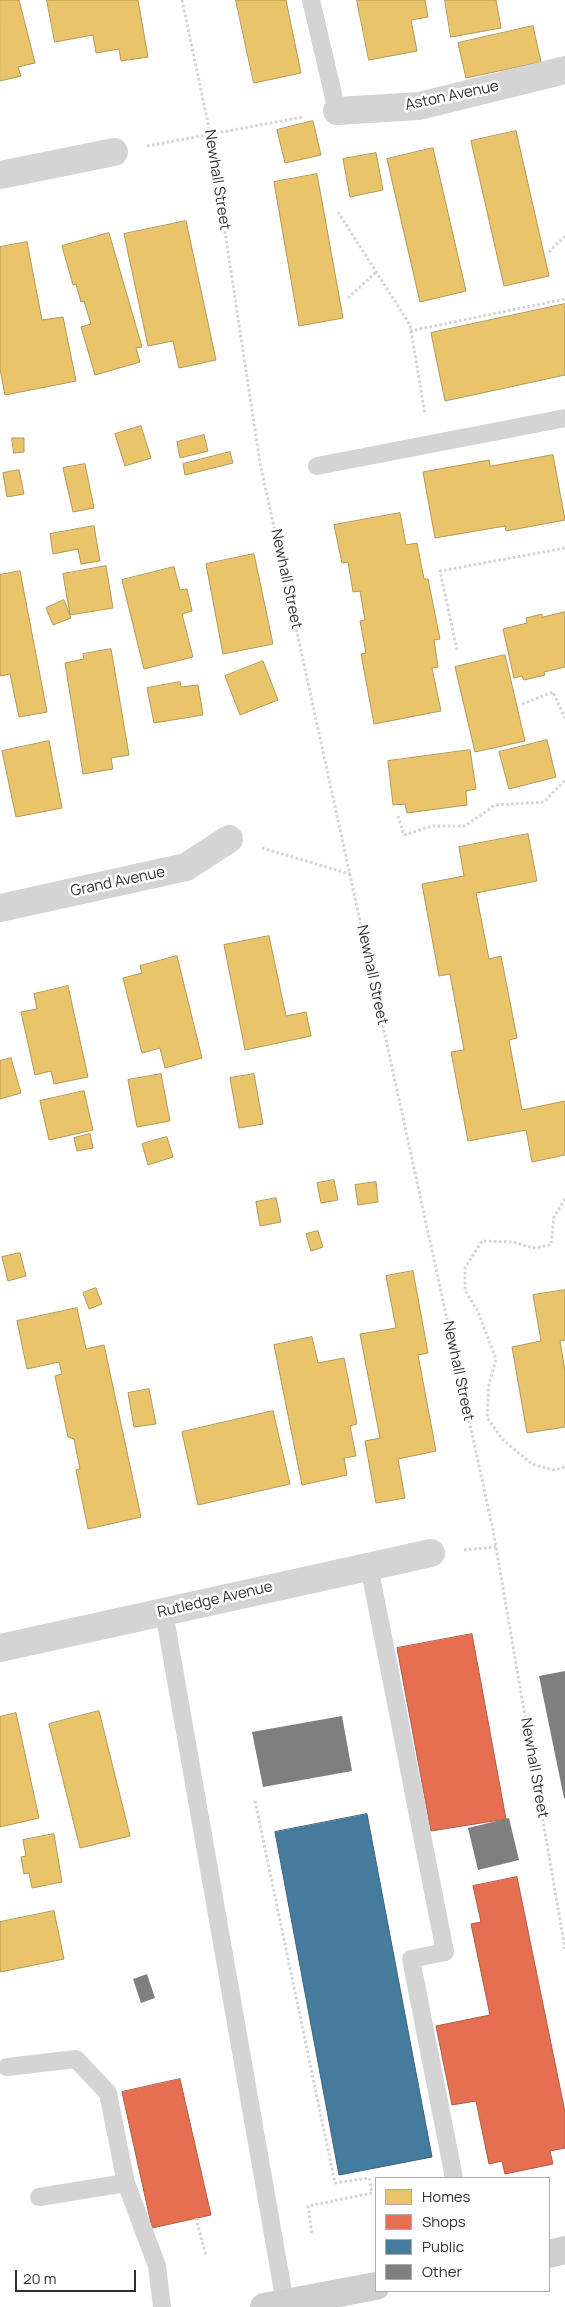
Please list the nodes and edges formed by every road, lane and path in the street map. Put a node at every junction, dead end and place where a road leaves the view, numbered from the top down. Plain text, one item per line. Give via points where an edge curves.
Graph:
1 (182, 0) edge
2 (311, 0) edge
3 (565, 70) edge
4 (337, 111) junction
5 (210, 133) junction
6 (114, 152) joint
7 (0, 175) edge
8 (338, 212) dead end
9 (565, 236) edge
10 (549, 252) dead end
11 (376, 272) junction
12 (348, 298) dead end
13 (565, 299) edge
14 (410, 331) junction
15 (565, 418) edge
16 (430, 445) junction
17 (317, 466) dead end
18 (565, 548) edge
19 (457, 650) dead end
20 (522, 704) dead end
21 (565, 718) edge
22 (565, 780) edge
23 (398, 816) dead end
24 (229, 839) joint
25 (350, 874) junction
26 (0, 908) edge
27 (565, 1199) edge
28 (565, 1467) edge
29 (431, 1553) dead end
30 (369, 1566) junction
31 (164, 1612) junction
32 (0, 1648) edge
33 (255, 1802) dead end
34 (565, 1949) edge
35 (7, 2067) dead end
36 (454, 2177) edge
37 (126, 2183) junction
38 (39, 2197) dead end
39 (196, 2218) dead end
40 (312, 2234) dead end
41 (565, 2250) edge
42 (550, 2254) edge
43 (206, 2256) dead end
44 (375, 2286) edge
45 (275, 2305) edge
46 (162, 2307) edge

1 - 5 path, Newhall Street
2 - 4 lane
3 - 4 street, Aston Avenue via 419,106
4 - 5 path
5 - 6 path
5 - 25 path, Newhall Street via 260,464
6 - 7 street
8 - 11 path
9 - 10 path
11 - 12 path
11 - 14 path via 410,325
13 - 14 path
14 - 16 path
15 - 16 lane
16 - 17 lane
18 - 19 path via 440,571
20 - 21 path via 553,692
22 - 23 path via 544,802 496,805 465,826 433,826 404,835
24 - 25 path
24 - 26 street, Grand Avenue via 186,867
25 - 34 path, Newhall Street via 493,1530
27 - 28 path via 554,1217 550,1245 533,1248 512,1242 482,1241 465,1268 465,1290 478,1312 496,1359 487,1417 502,1439 532,1464 554,1470
29 - 30 street, Rutledge Avenue
30 - 31 street, Rutledge Avenue
30 - 36 lane via 445,1952 411,1959
31 - 32 street, Rutledge Avenue
31 - 45 lane
33 - 40 path via 335,2183 369,2178 372,2193 308,2206
35 - 37 lane via 76,2059 108,2093
37 - 38 lane
37 - 46 lane via 157,2266
39 - 43 path
41 - 42 main road
44 - 45 main road

